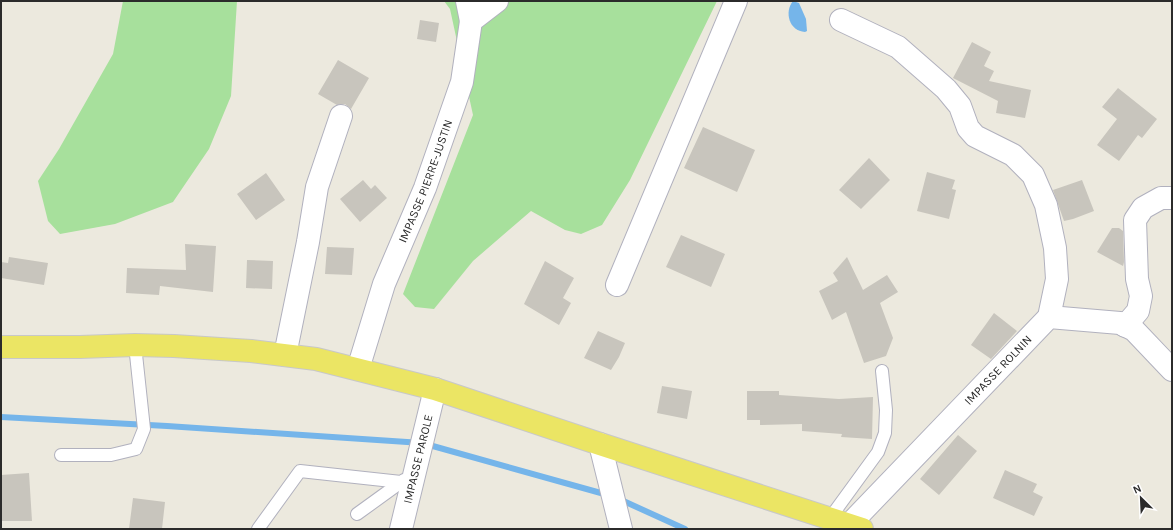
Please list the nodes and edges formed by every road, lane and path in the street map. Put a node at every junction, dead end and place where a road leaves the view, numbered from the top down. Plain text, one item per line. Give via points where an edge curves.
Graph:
1 (496, 1) edge
2 (736, 1) edge
3 (469, 11) edge
4 (841, 20) dead end
5 (341, 116) dead end
6 (1172, 198) edge
7 (617, 285) dead end
8 (1049, 318) junction
9 (1125, 326) junction
10 (134, 345) junction
11 (1, 347) edge
12 (285, 355) junction
13 (358, 369) junction
14 (1172, 370) edge
15 (882, 372) dead end
16 (434, 389) junction
17 (600, 444) junction
18 (61, 455) dead end
19 (408, 477) junction
20 (357, 514) dead end
21 (847, 524) edge
22 (258, 529) edge
23 (401, 529) edge
24 (621, 529) edge

1 - 3 street, IMPASSE PIERRE-JUSTIN
2 - 7 street
3 - 13 street, IMPASSE PIERRE-JUSTIN via 462,82 425,188 384,284
4 - 8 street via 898,47 946,89 960,106 968,128 975,136 1013,156 1033,175 1046,205 1055,248 1057,279
5 - 12 street via 316,187 308,242
6 - 9 street via 1161,198 1143,208 1135,220 1137,279 1141,296 1138,311
8 - 9 street via 1120,323
8 - 21 street, IMPASSE ROLNIN
9 - 14 street via 1134,330
10 - 11 main road
10 - 12 main road
10 - 18 lane via 144,429 136,448 111,455
12 - 13 main road
13 - 16 main road
15 - 21 lane via 886,410 885,433
16 - 17 main road
16 - 19 street, IMPASSE PAROLE via 422,442
17 - 21 main road
17 - 24 street
19 - 20 lane
19 - 22 lane via 300,471
19 - 23 street, IMPASSE PAROLE

